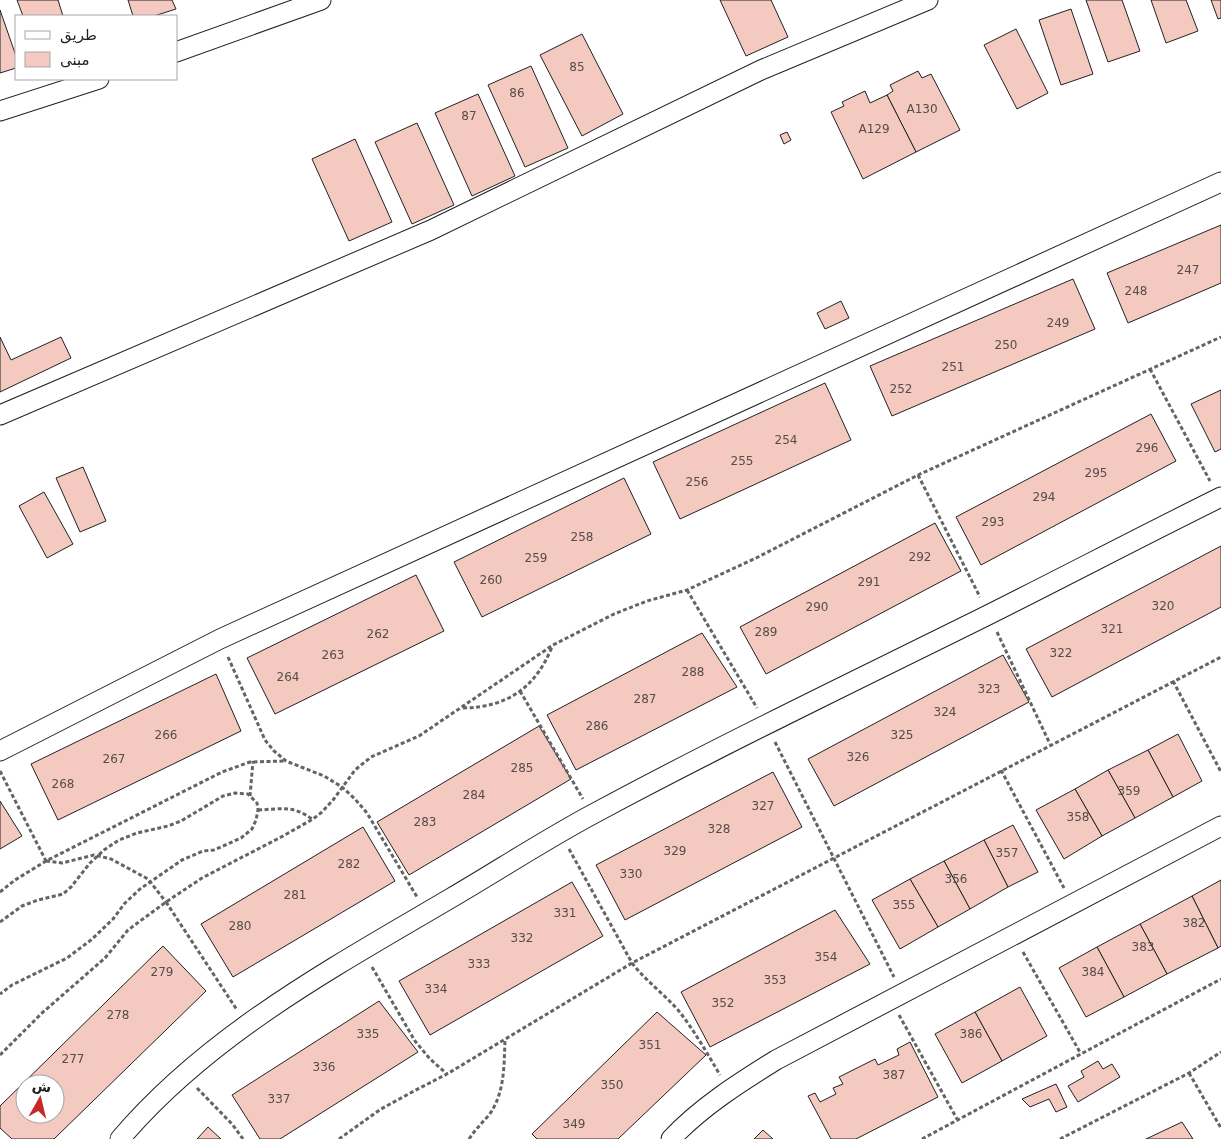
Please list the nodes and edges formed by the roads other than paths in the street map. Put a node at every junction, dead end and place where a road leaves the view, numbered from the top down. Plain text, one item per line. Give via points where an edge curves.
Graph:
1 (321, 0) edge
2 (928, 0) edge
3 (178, 51) edge
4 (96, 80) edge
5 (0, 111) edge
6 (1221, 182) edge
7 (0, 415) edge
8 (1220, 498) edge
9 (0, 751) edge
10 (1221, 826) edge
11 (120, 1139) edge
12 (671, 1139) edge

1 - 3 street
2 - 7 street via 761,70 431,230
4 - 5 street
6 - 9 street via 220,639
8 - 11 street via 592,814 362,950 247,1025 184,1073
10 - 12 street via 776,1060 729,1090

